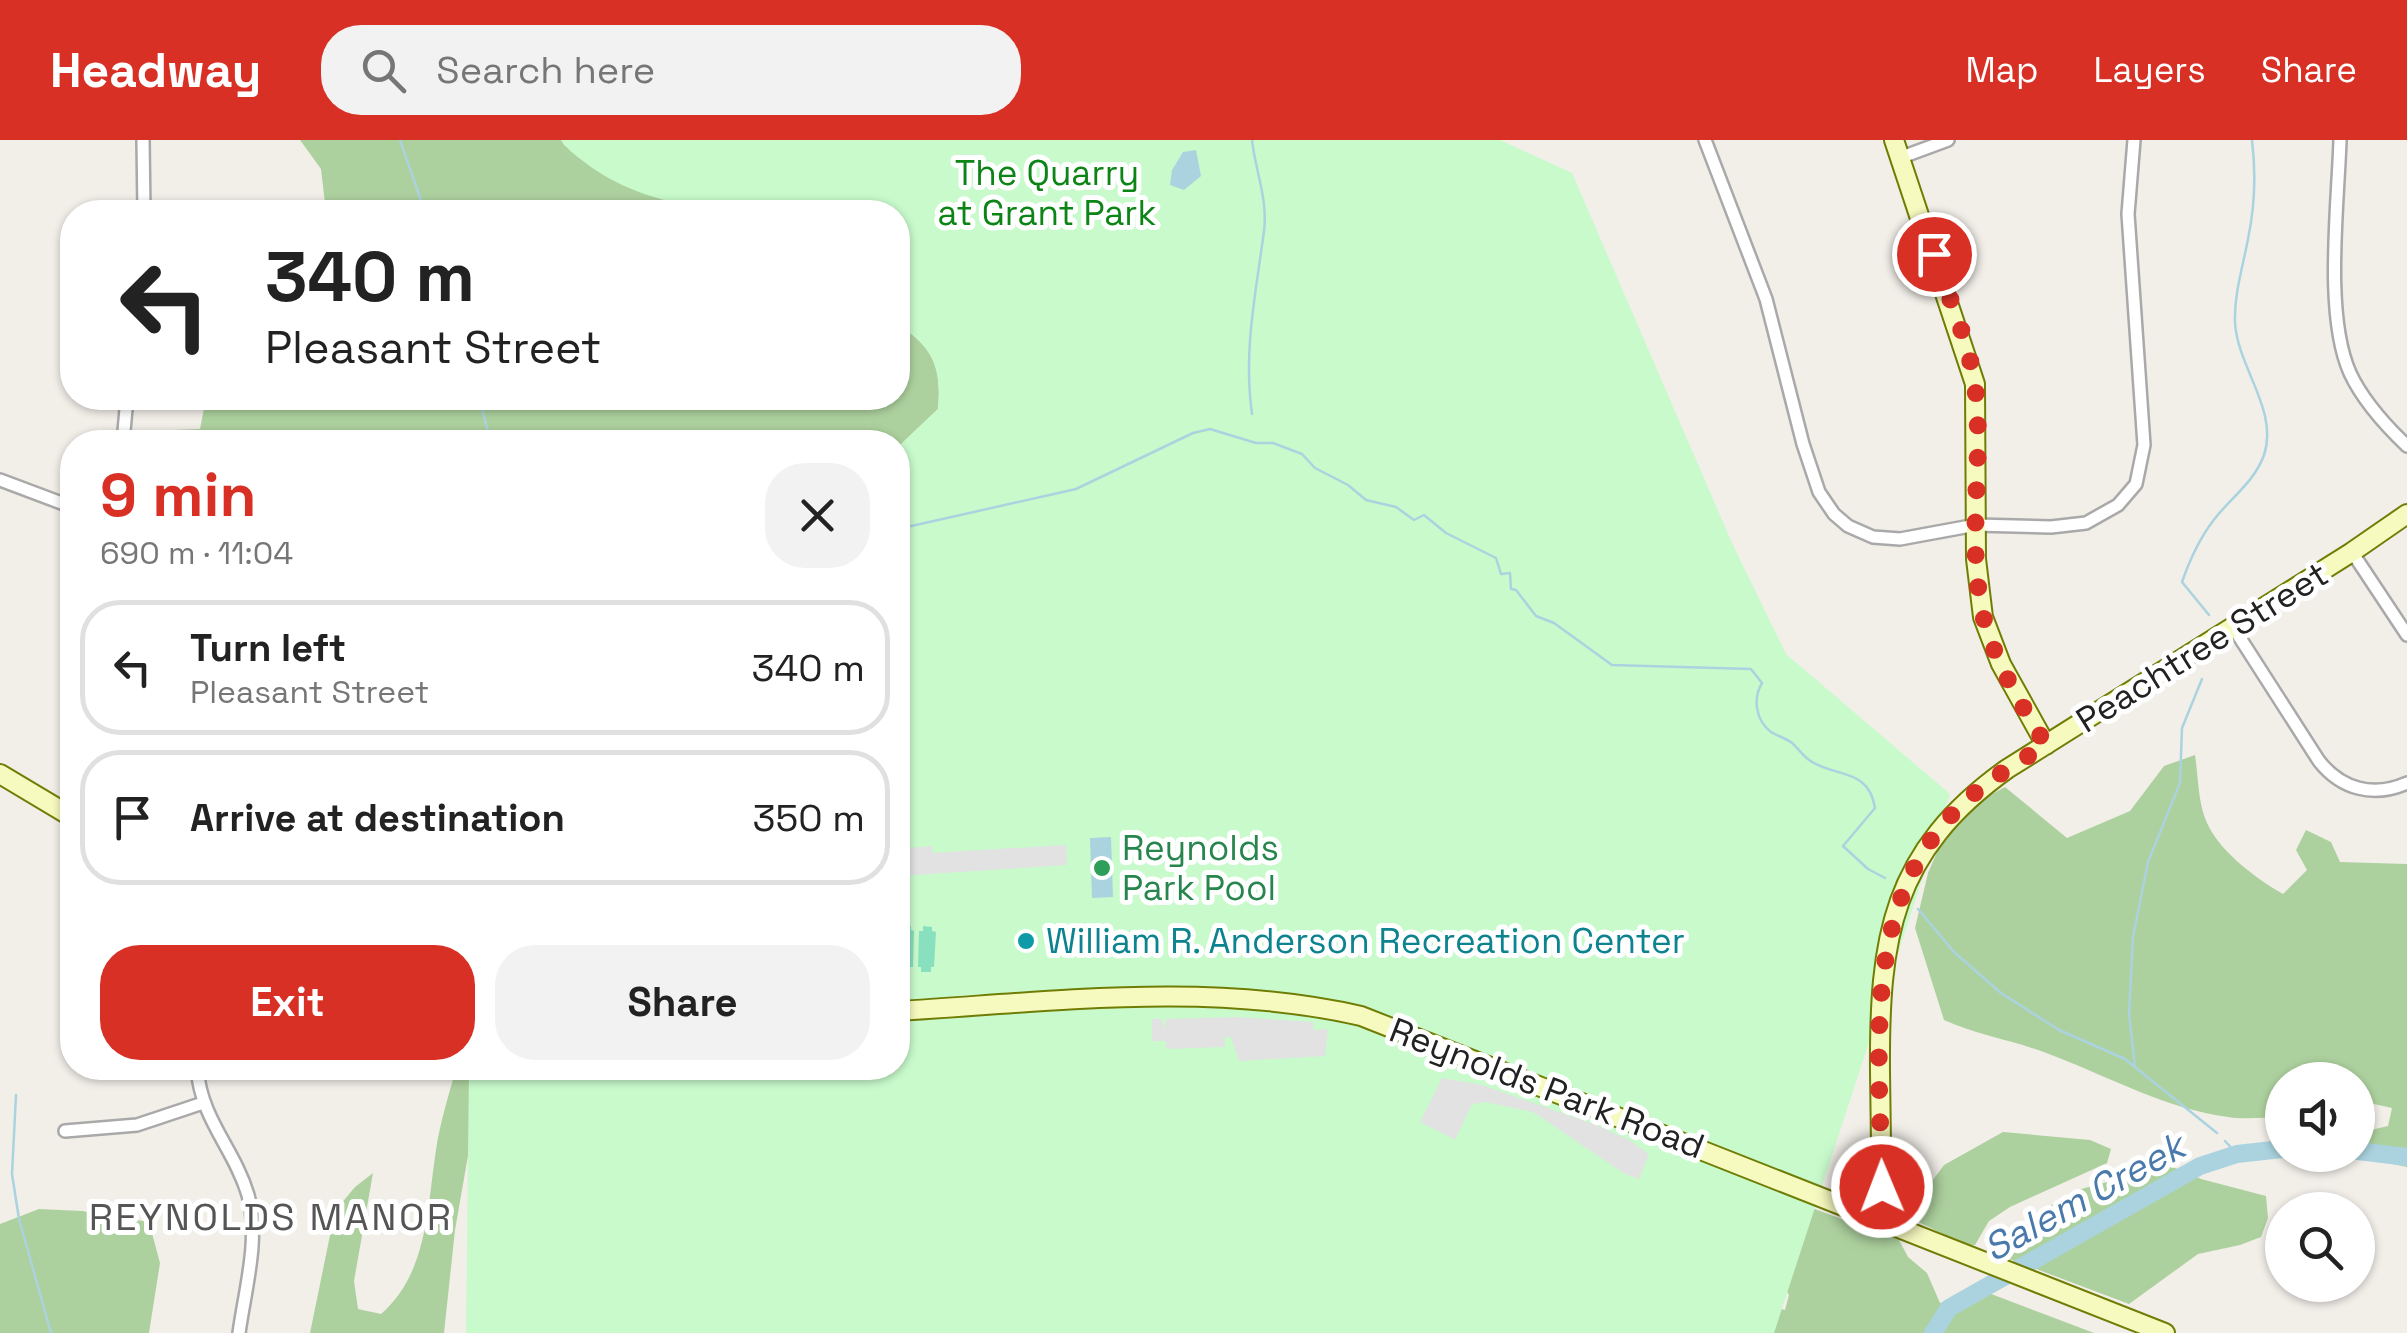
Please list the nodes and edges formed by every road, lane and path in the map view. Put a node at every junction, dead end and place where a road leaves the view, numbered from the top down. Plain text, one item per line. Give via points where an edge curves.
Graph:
1 (143, 140) edge
2 (1705, 140) edge
3 (1948, 140) edge
4 (2134, 140) edge
5 (2340, 140) edge
6 (1898, 149) edge
7 (144, 200) edge
8 (2407, 446) edge
9 (0, 480) edge
10 (60, 502) edge
11 (2407, 514) edge
12 (1976, 526) junction
13 (2352, 552) junction
14 (2232, 627) junction
15 (2407, 635) edge
16 (2046, 745) junction
17 (0, 774) edge
18 (2407, 783) edge
19 (60, 809) edge
20 (910, 1010) edge
21 (199, 1080) edge
22 (203, 1103) junction
23 (64, 1131) dead end
24 (1882, 1219) junction
25 (239, 1333) edge
26 (2165, 1333) edge

1 - 7 street
2 - 12 street via 1766,299 1803,444 1826,504 1848,526 1882,539
3 - 6 street
4 - 12 street via 2128,214 2144,446 2140,476 2118,505 2086,524
5 - 8 street via 2338,333 2358,388
6 - 12 street via 1975,384
9 - 10 street
11 - 13 street, Peachtree Street
12 - 16 street via 1983,617
13 - 14 street, Peachtree Street
13 - 15 street
14 - 16 street, Peachtree Street
14 - 18 street via 2334,777 2368,790
16 - 24 street, Peachtree Street via 1968,798 1922,853 1888,934 1880,984
17 - 19 street
20 - 24 street, Reynolds Park Road via 1157,996 1330,1008
21 - 22 street
22 - 23 street via 137,1125
22 - 25 street via 251,1209
24 - 26 street, Reynolds Park Road

